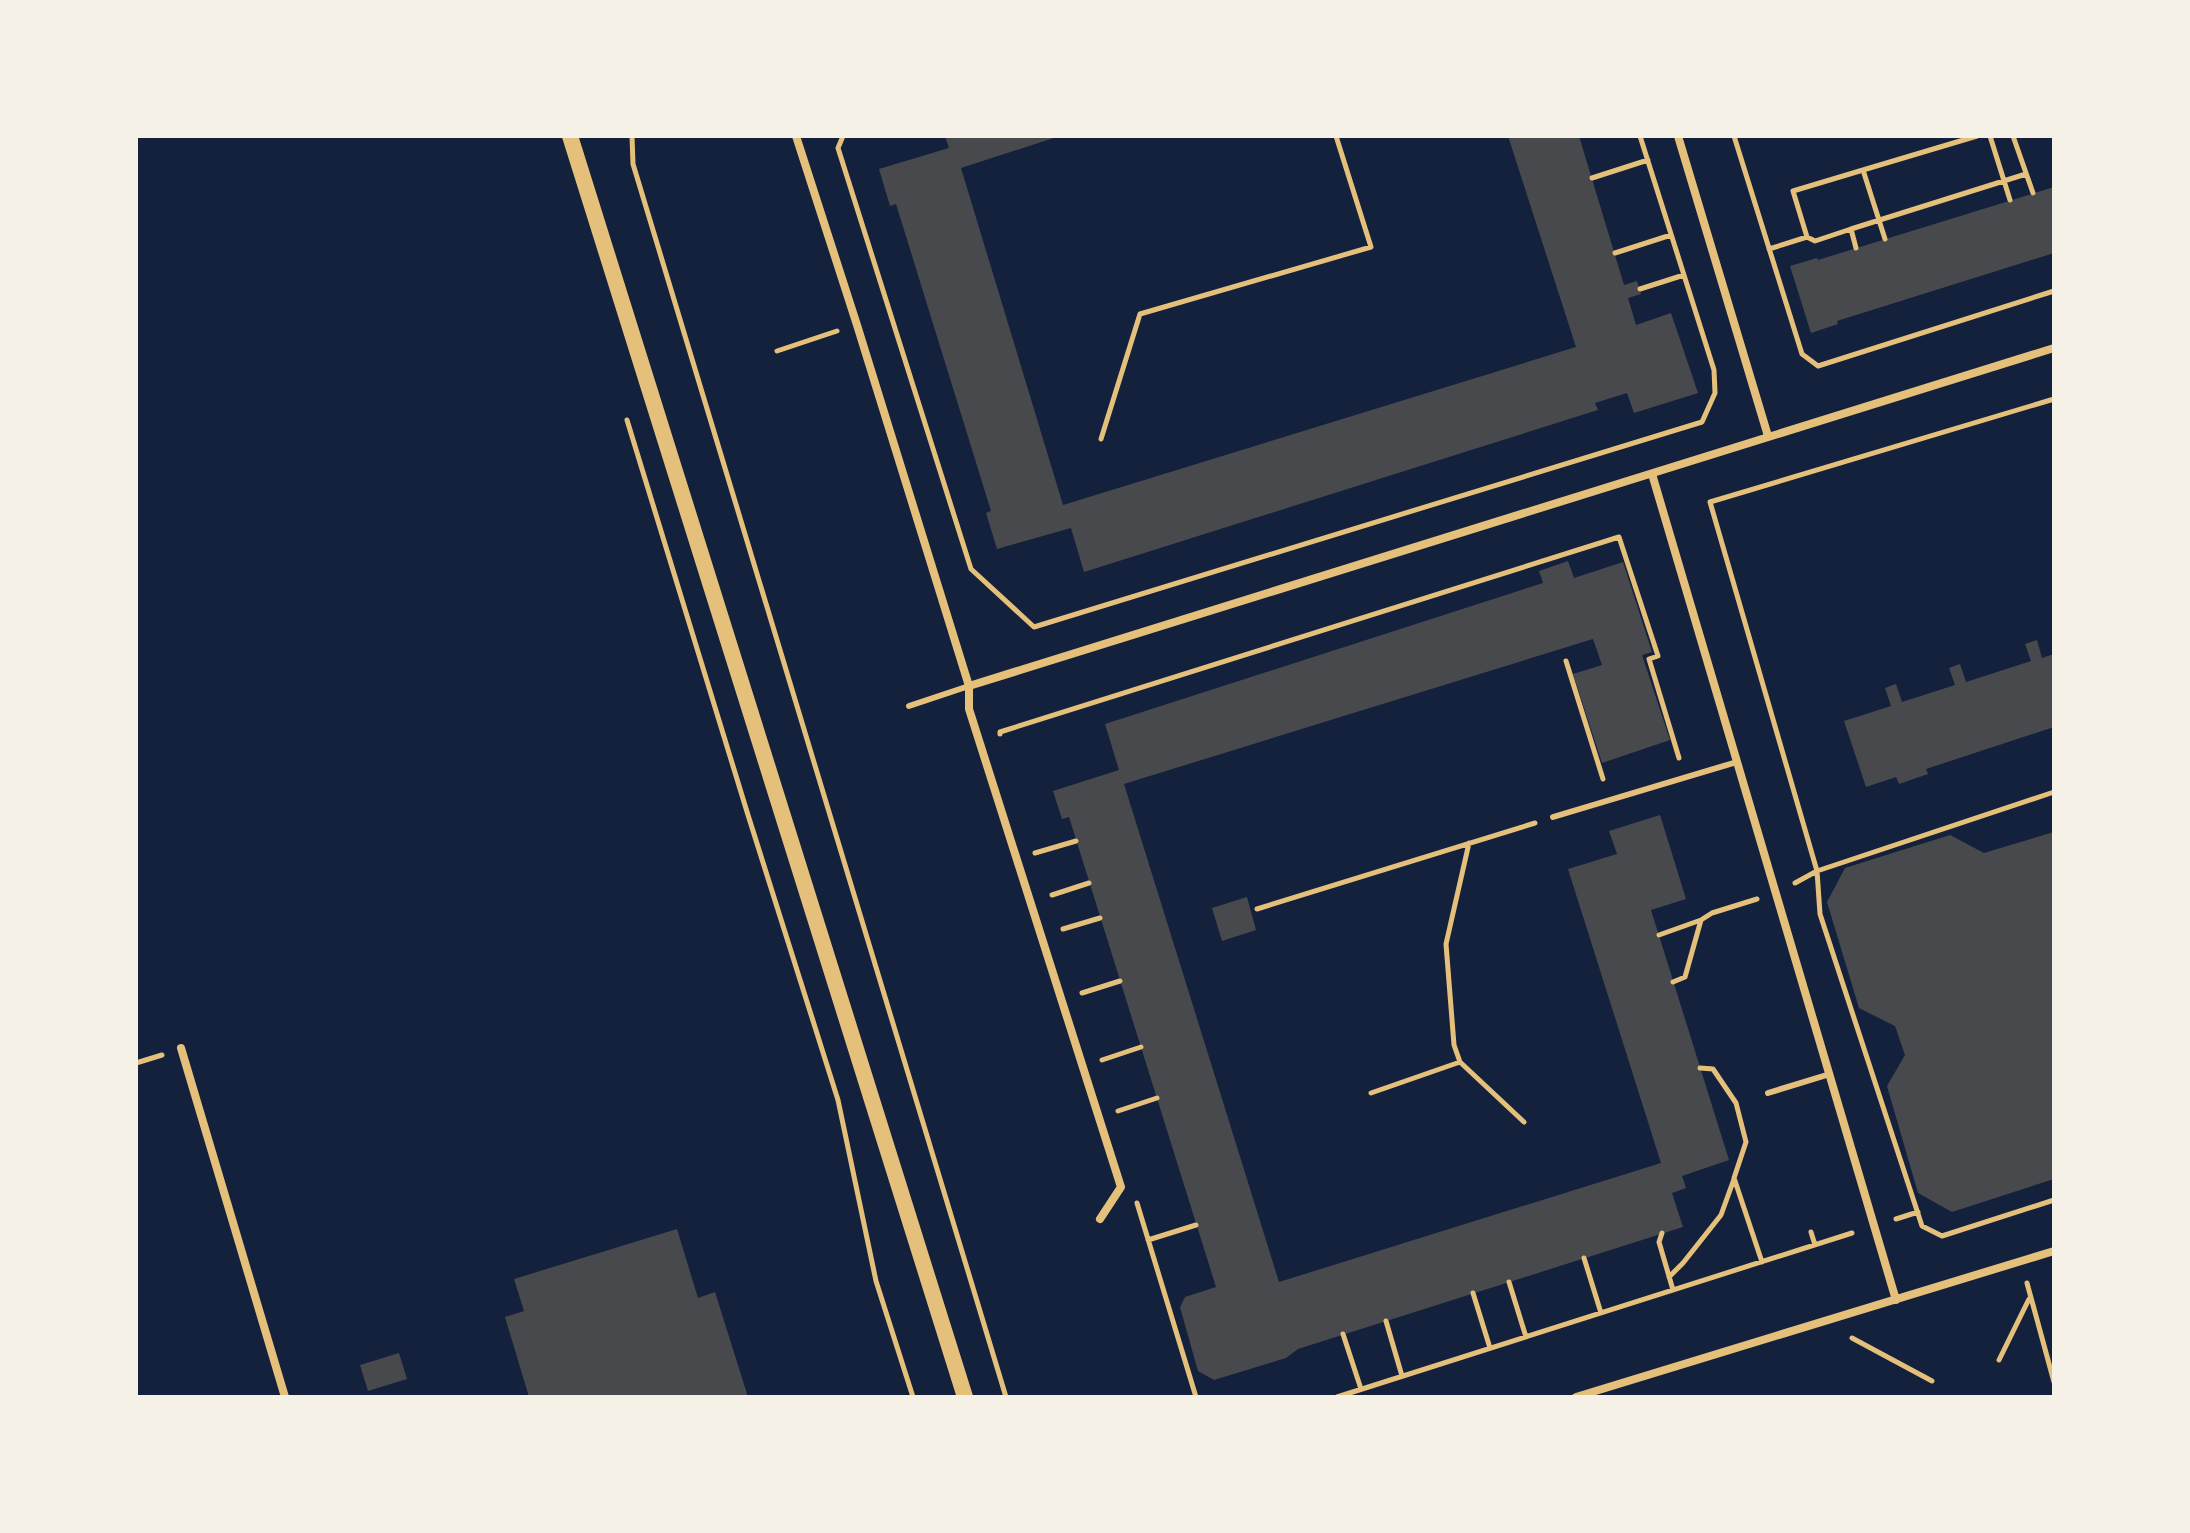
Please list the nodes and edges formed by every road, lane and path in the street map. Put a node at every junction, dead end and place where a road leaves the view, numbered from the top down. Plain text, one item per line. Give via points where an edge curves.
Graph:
1 (570, 136) edge
2 (632, 136) edge
3 (796, 136) edge
4 (843, 136) edge
5 (1336, 136) edge
6 (1640, 136) edge
7 (1678, 136) edge
8 (1734, 136) edge
9 (1977, 136) edge
10 (1990, 136) edge
11 (2013, 136) edge
12 (1648, 160) junction
13 (1863, 170) junction
14 (2026, 174) junction
15 (1592, 178) dead end
16 (2004, 181) junction
17 (2033, 193) dead end
18 (2010, 200) dead end
19 (1879, 220) junction
20 (1851, 229) junction
21 (1671, 235) junction
22 (1807, 237) junction
23 (1885, 239) dead end
24 (1856, 248) dead end
25 (1769, 249) junction
26 (1615, 253) dead end
27 (1684, 275) junction
28 (1640, 289) dead end
29 (2054, 291) edge
30 (857, 325) junction
31 (2054, 348) edge
32 (777, 351) dead end
33 (2054, 399) edge
34 (624, 410) dead end
35 (1768, 436) junction
36 (1101, 439) dead end
37 (1652, 474) junction
38 (1566, 661) dead end
39 (969, 686) junction
40 (909, 706) dead end
41 (997, 746) dead end
42 (1737, 762) junction
43 (1685, 777) junction
44 (2054, 792) edge
45 (1610, 800) junction
46 (1553, 817) joint
47 (1076, 841) dead end
48 (1469, 843) junction
49 (1030, 854) dead end
50 (1817, 871) junction
51 (1089, 883) dead end
52 (1777, 893) junction
53 (1043, 897) dead end
54 (1257, 909) dead end
55 (1100, 918) dead end
56 (1701, 920) junction
57 (1054, 932) dead end
58 (1659, 935) dead end
59 (1120, 981) dead end
60 (1673, 982) dead end
61 (1073, 996) dead end
62 (1141, 1047) dead end
63 (181, 1048) dead end
64 (1460, 1062) junction
65 (1094, 1063) dead end
66 (1700, 1068) dead end
67 (1830, 1074) junction
68 (1371, 1093) dead end
69 (1768, 1093) dead end
70 (1157, 1098) dead end
71 (1110, 1113) dead end
72 (1524, 1122) dead end
73 (1734, 1178) junction
74 (1135, 1198) dead end
75 (2054, 1200) edge
76 (1918, 1212) junction
77 (1100, 1219) dead end
78 (1196, 1225) dead end
79 (1875, 1226) junction
80 (1811, 1232) dead end
81 (1662, 1233) dead end
82 (1148, 1240) junction
83 (1815, 1245) junction
84 (2054, 1251) edge
85 (1584, 1258) dead end
86 (2023, 1261) junction
87 (1762, 1262) junction
88 (1669, 1277) junction
89 (1509, 1282) dead end
90 (1673, 1290) junction
91 (1473, 1293) dead end
92 (2029, 1298) junction
93 (1896, 1300) junction
94 (1601, 1313) junction
95 (1386, 1321) dead end
96 (1823, 1322) junction
97 (1343, 1334) dead end
98 (1526, 1337) junction
99 (1490, 1348) junction
100 (1999, 1360) dead end
101 (1402, 1376) junction
102 (1932, 1381) dead end
103 (2054, 1382) edge
104 (1361, 1389) junction
105 (285, 1397) edge
106 (913, 1397) edge
107 (965, 1397) edge
108 (1006, 1397) edge
109 (1196, 1397) edge
110 (1337, 1397) edge
111 (1576, 1397) edge

1 - 107 main road
2 - 108 path via 633,164
3 - 30 street
4 - 27 path via 838,148 971,569 1034,627 1702,422 1715,393 1714,370
5 - 36 path via 1371,247 1140,314
6 - 12 path
7 - 35 street
8 - 25 path
9 - 13 path
10 - 16 path
11 - 14 path
12 - 15 path
12 - 21 path
13 - 19 path
13 - 22 path via 1793,191
14 - 16 path
14 - 17 path
16 - 18 path
16 - 19 path
19 - 20 path
19 - 23 path
20 - 22 path via 1815,241
20 - 24 path
21 - 26 path
21 - 27 path
22 - 25 path
25 - 29 path via 1802,354 1818,366
27 - 28 path
30 - 32 path
30 - 39 street
31 - 35 street
33 - 50 path via 1710,502
34 - 106 path via 838,1100 876,1281
35 - 37 street
37 - 39 street
37 - 42 street
38 - 45 path
39 - 40 lane
39 - 77 street via 969,709 1121,1187
41 - 43 path via 1000,732 1619,537 1658,656 1649,659
42 - 43 lane
42 - 52 street
43 - 45 lane
44 - 50 path
45 - 46 lane
46 - 48 path
47 - 49 path
48 - 54 path
48 - 64 path via 1446,944
50 - 52 path
50 - 76 path via 1820,914
51 - 53 path
52 - 56 path
52 - 67 street
55 - 57 path
56 - 58 path
56 - 60 path via 1685,977
59 - 61 path
62 - 65 path
63 - 105 street
64 - 68 path
64 - 72 path
66 - 73 path via 1713,1069 1736,1103 1746,1142
67 - 69 lane
67 - 79 street
70 - 71 path
73 - 87 path
73 - 88 path via 1721,1215
74 - 82 path
75 - 76 path via 1942,1236 1922,1226
76 - 79 path
78 - 82 path
79 - 83 path
79 - 93 street
80 - 83 path
81 - 88 path via 1659,1242
82 - 109 path
83 - 87 path
84 - 86 street
85 - 94 path
86 - 92 path
86 - 93 street
87 - 90 path
88 - 90 path
89 - 98 path
90 - 94 path
91 - 99 path
92 - 100 path
92 - 103 path
93 - 96 street
94 - 98 path
95 - 101 path
96 - 102 path
96 - 111 street
97 - 104 path
98 - 99 path
99 - 101 path
101 - 104 path
104 - 110 path

